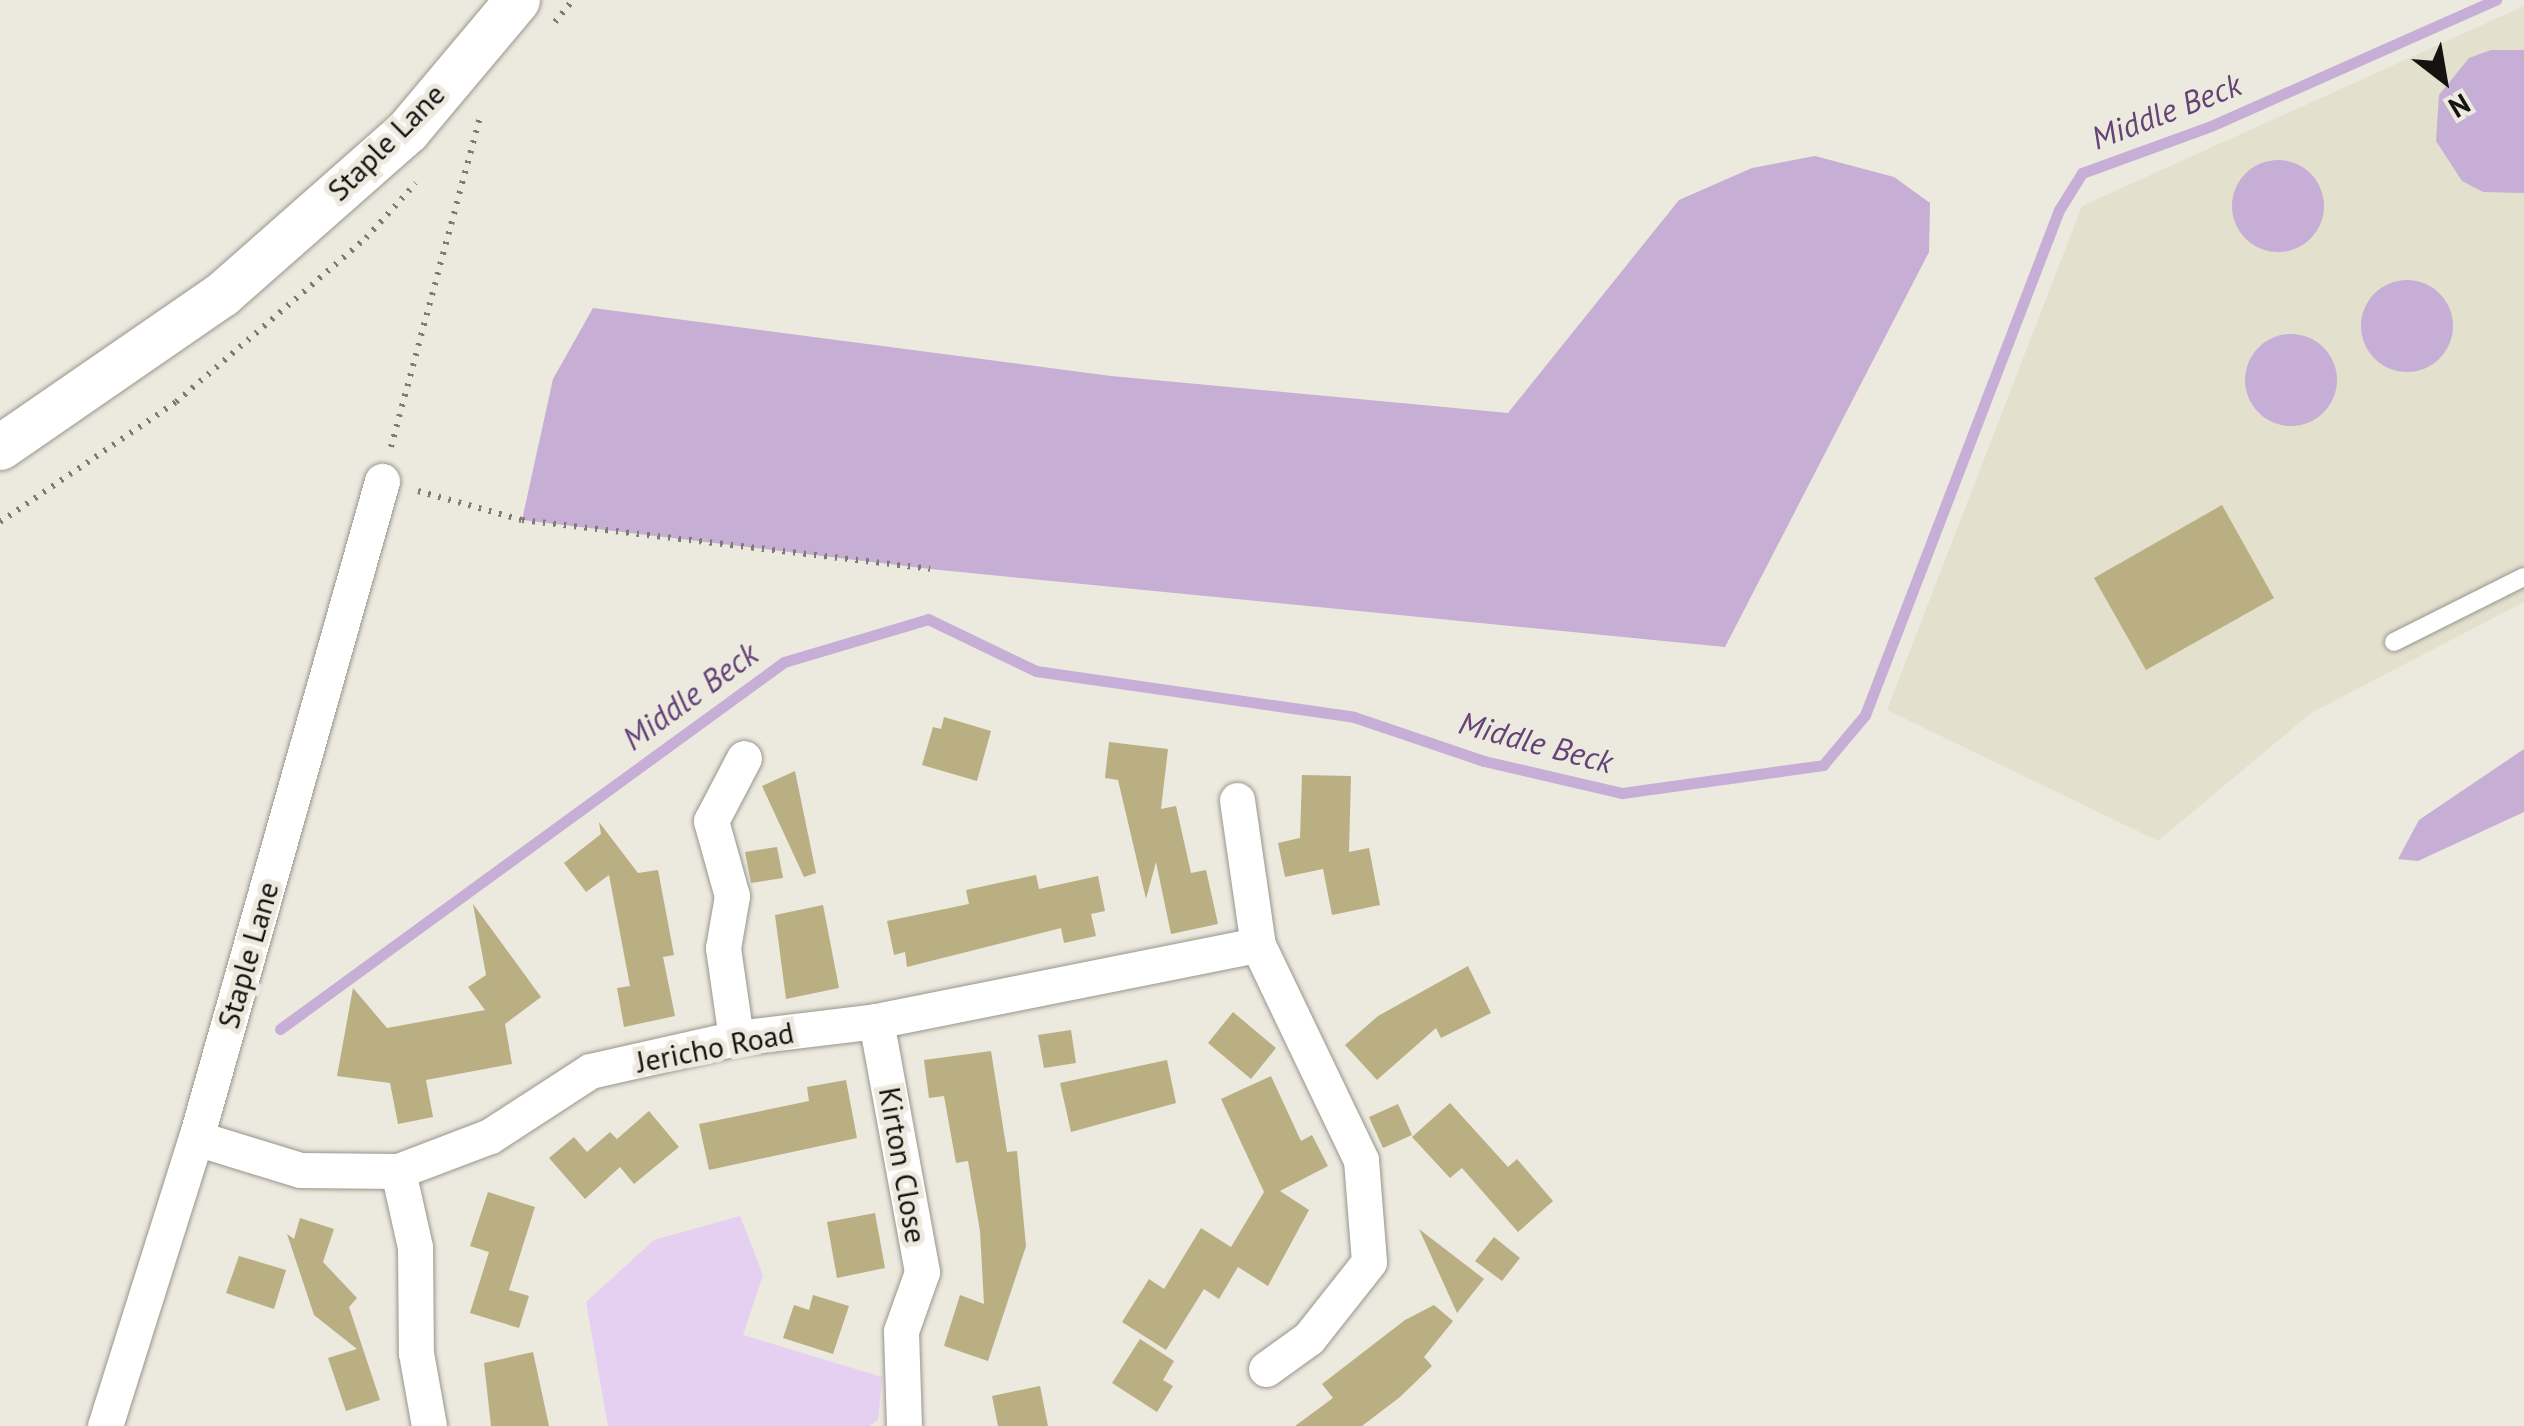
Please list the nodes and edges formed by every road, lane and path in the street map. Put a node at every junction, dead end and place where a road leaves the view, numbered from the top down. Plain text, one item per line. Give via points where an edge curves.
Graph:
1 (517, 0) edge
2 (481, 114) dead end
3 (0, 446) edge
4 (382, 481) junction
5 (930, 569) dead end
6 (2524, 577) edge
7 (2394, 642) dead end
8 (744, 758) dead end
9 (1236, 800) dead end
10 (1258, 946) junction
11 (876, 1020) junction
12 (736, 1038) junction
13 (196, 1138) junction
14 (398, 1171) junction
15 (1266, 1369) dead end
16 (105, 1426) edge
17 (429, 1426) edge
18 (904, 1426) edge

1 - 3 street, Staple Lane via 407,131 222,294
2 - 4 path
4 - 5 path via 522,520
4 - 13 street, Staple Lane
6 - 7 lane
8 - 12 street via 711,821 732,896 723,948
9 - 10 street
10 - 11 street, Jericho Road
10 - 15 street via 1361,1160 1369,1262 1309,1338
11 - 12 street, Jericho Road
11 - 18 street, Kirton Close via 922,1272 901,1330
12 - 14 street, Jericho Road via 590,1072 490,1136
13 - 14 street, Jericho Road via 300,1170
13 - 16 street, Staple Lane
14 - 17 street via 415,1248 416,1353

